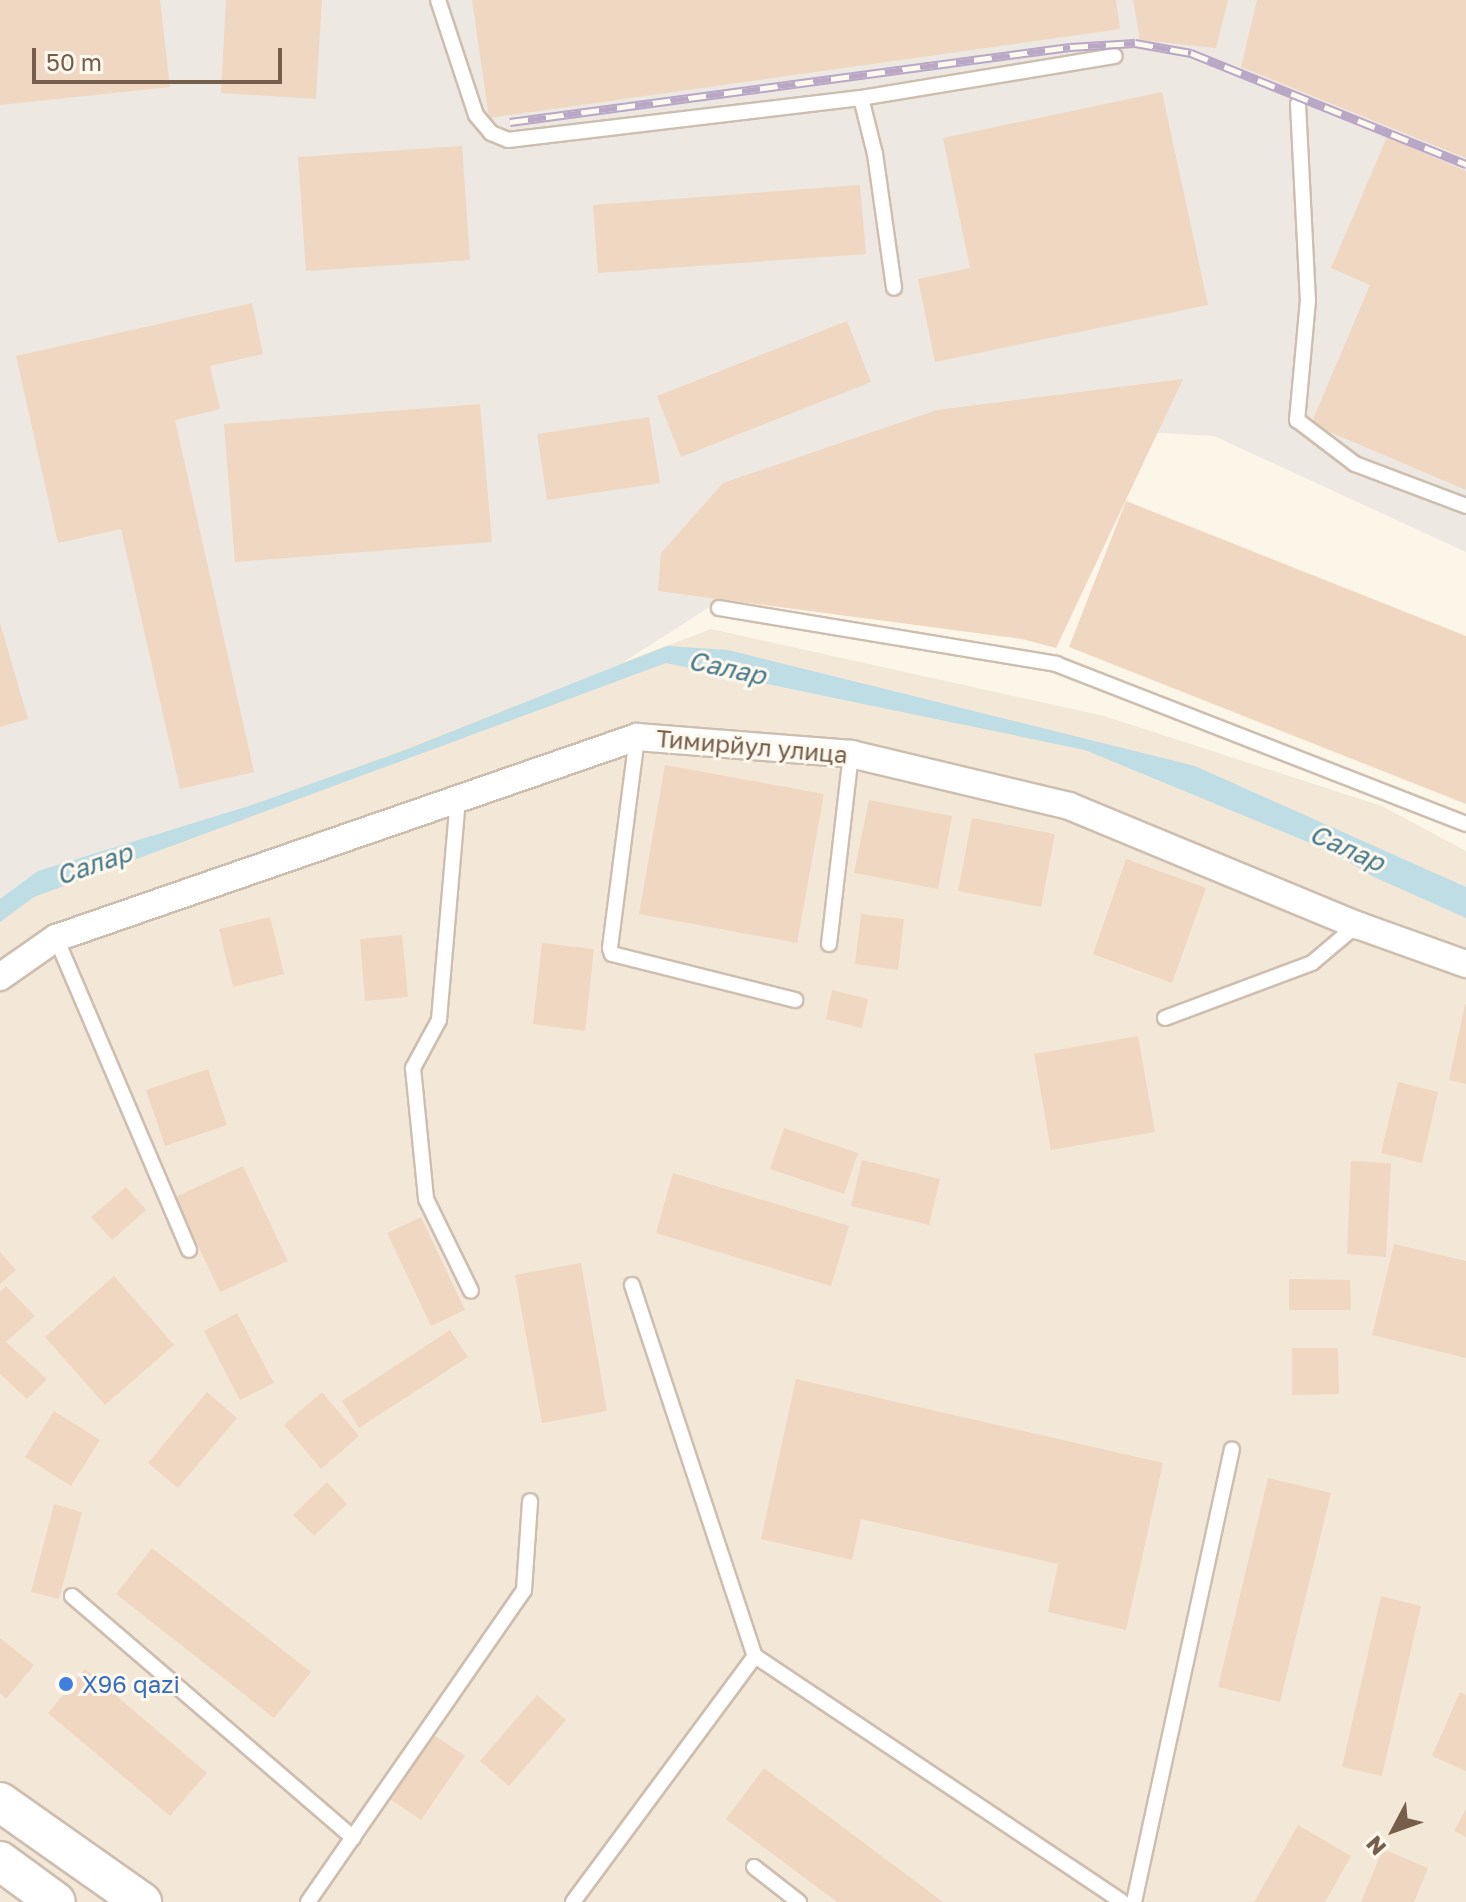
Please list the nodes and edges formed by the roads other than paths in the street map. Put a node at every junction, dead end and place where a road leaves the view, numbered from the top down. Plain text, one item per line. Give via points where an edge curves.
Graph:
1 (438, 0) edge
2 (1115, 56) dead end
3 (861, 98) junction
4 (1298, 104) dead end
5 (894, 288) dead end
6 (1466, 506) edge
7 (719, 608) dead end
8 (637, 737) junction
9 (851, 754) junction
10 (458, 798) junction
11 (1466, 824) edge
12 (1357, 925) junction
13 (56, 938) junction
14 (829, 944) dead end
15 (1466, 964) edge
16 (0, 977) edge
17 (795, 1000) dead end
18 (1165, 1018) dead end
19 (189, 1250) dead end
20 (632, 1285) dead end
21 (471, 1291) dead end
22 (1232, 1450) dead end
23 (530, 1501) dead end
24 (72, 1596) dead end
25 (755, 1656) junction
26 (0, 1802) edge
27 (353, 1838) junction
28 (0, 1861) edge
29 (754, 1867) dead end
30 (56, 1902) edge
31 (142, 1902) edge
32 (308, 1902) edge
33 (573, 1902) edge
34 (799, 1902) edge
35 (1122, 1902) edge
36 (1134, 1902) edge

1 - 3 lane via 476,115 491,133 508,140
2 - 3 lane
3 - 5 lane via 875,154
4 - 6 lane via 1308,300 1297,420 1355,464
7 - 11 lane via 1056,664
8 - 9 street, Тимирйул улица
8 - 10 street, Тимирйул улица
8 - 17 lane via 612,954
9 - 12 street, Тимирйул улица via 1069,806
9 - 14 lane
10 - 13 street, Тимирйул улица
10 - 21 lane via 439,1020 413,1068 426,1199
12 - 15 street, Тимирйул улица
12 - 18 lane via 1312,963
13 - 16 street, Тимирйул улица
13 - 19 lane
20 - 25 lane
22 - 36 lane
23 - 27 lane via 524,1590
24 - 27 lane
25 - 33 lane
25 - 35 lane
26 - 31 main road
27 - 32 lane
28 - 30 main road
29 - 34 lane

